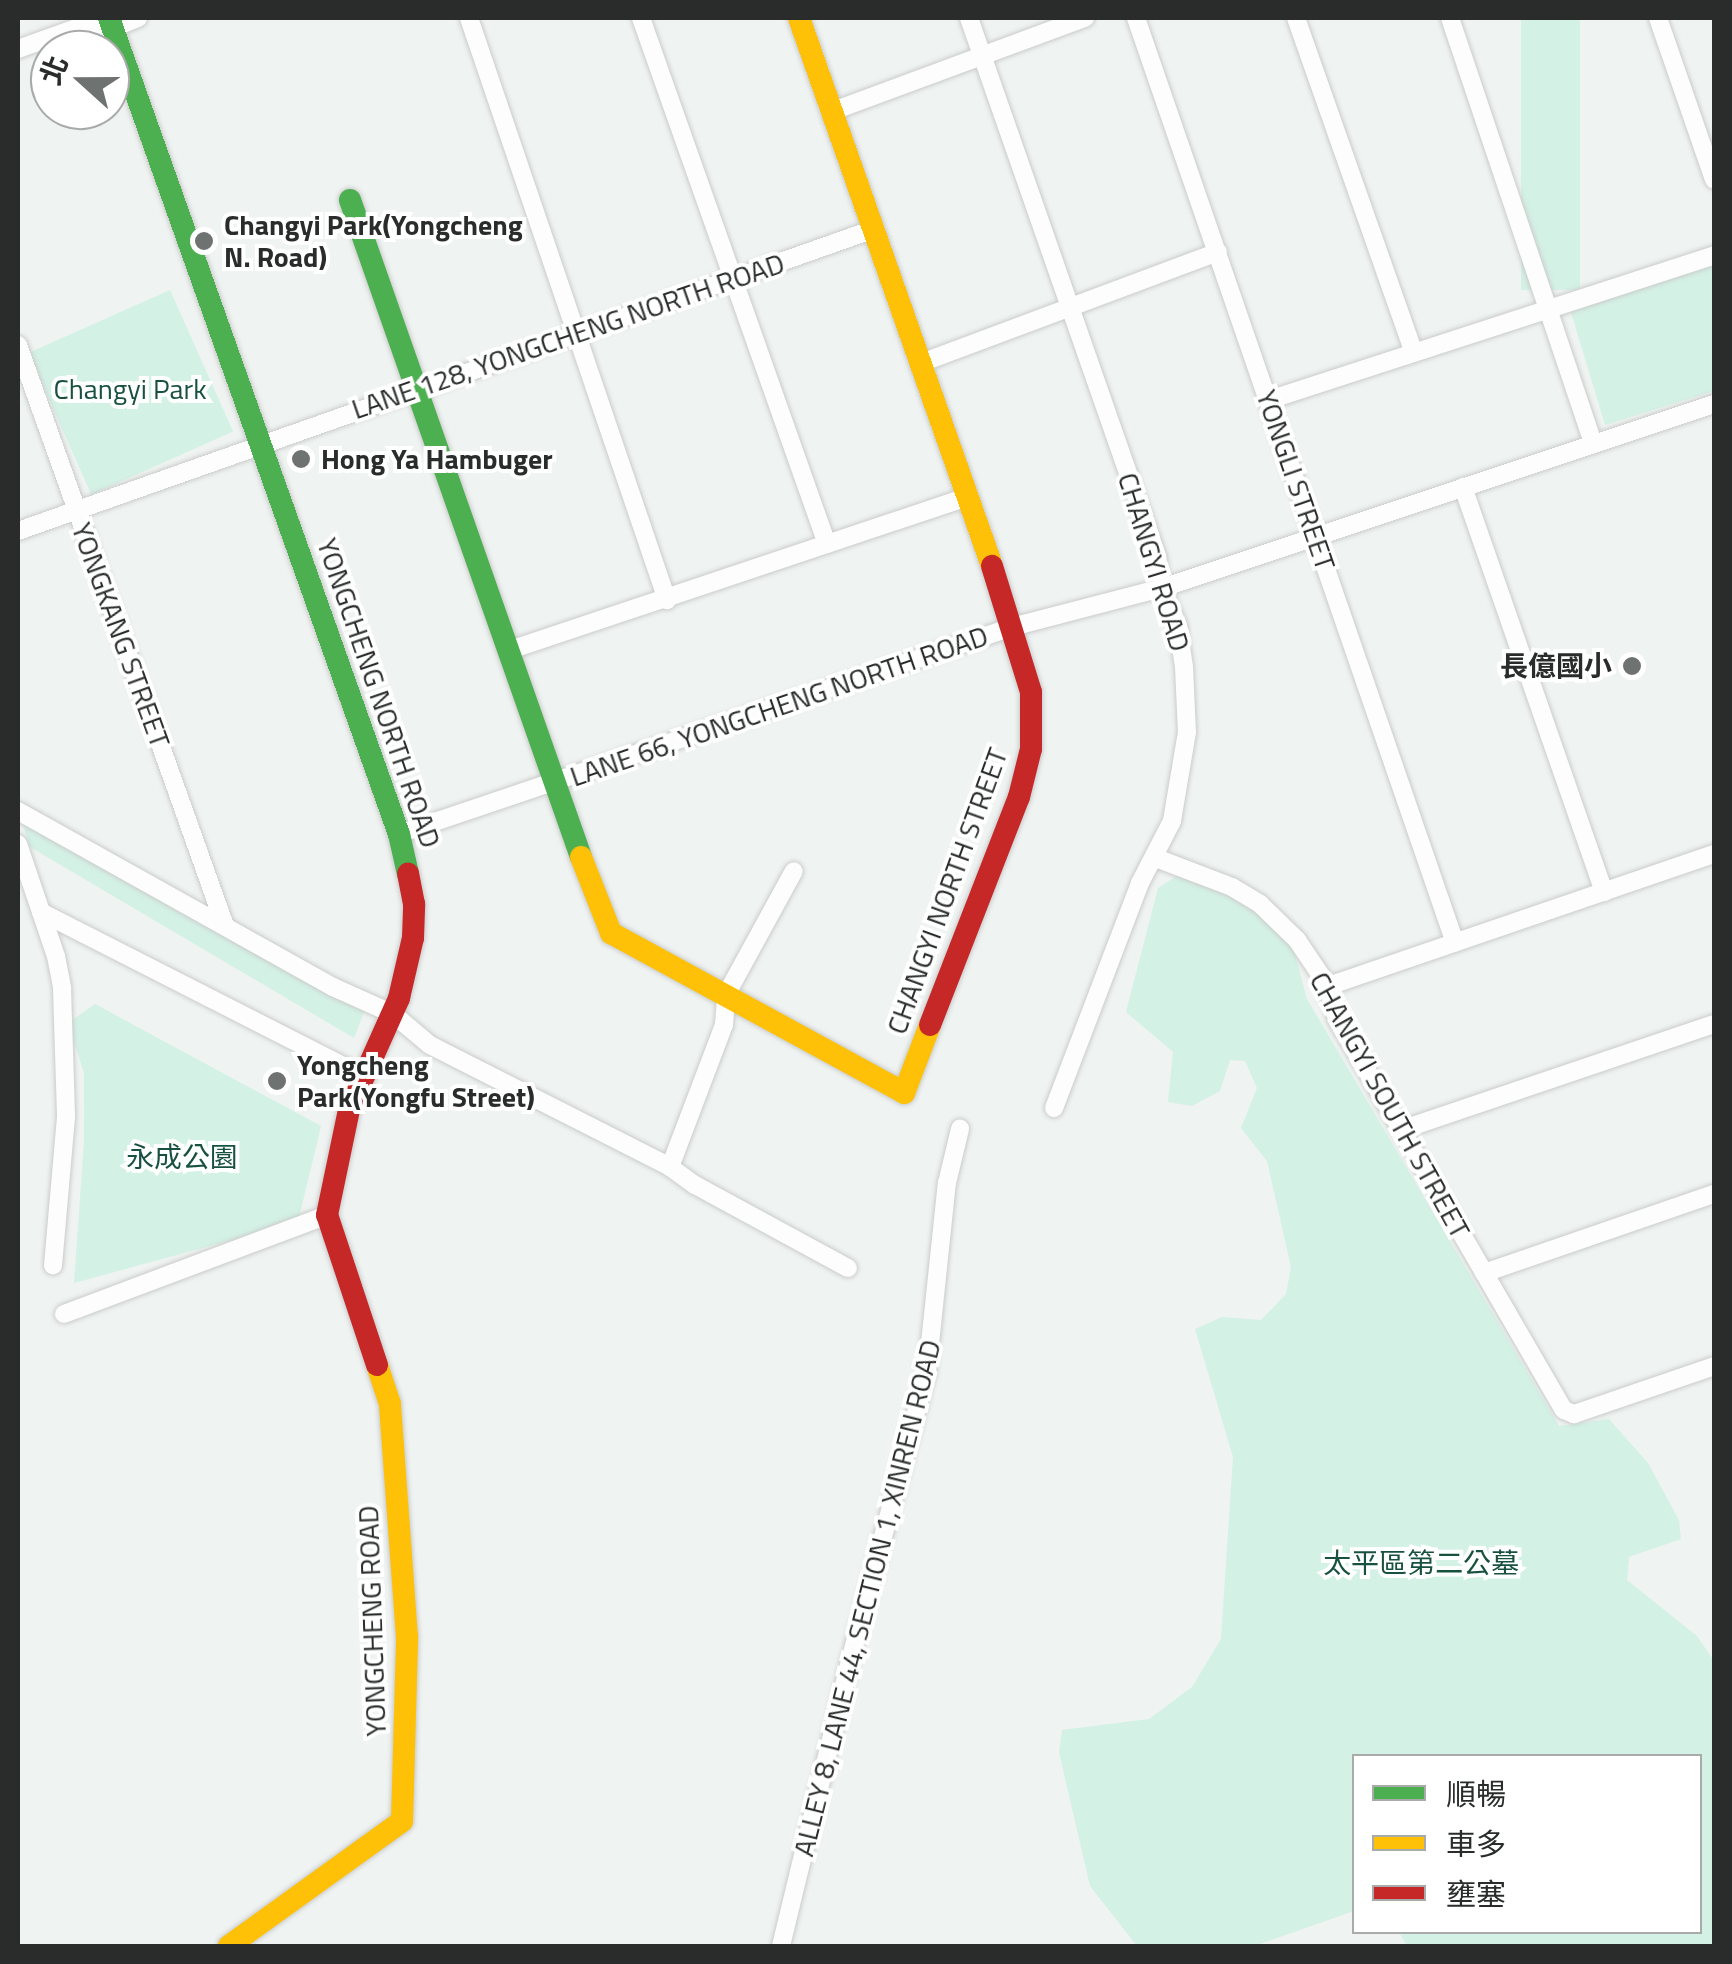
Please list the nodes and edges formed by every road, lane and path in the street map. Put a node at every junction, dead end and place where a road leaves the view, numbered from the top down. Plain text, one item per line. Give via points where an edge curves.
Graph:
1 (138, 18) edge
2 (469, 18) edge
3 (641, 18) edge
4 (800, 18) edge
5 (969, 18) edge
6 (1085, 18) edge
7 (1136, 18) edge
8 (1296, 18) edge
9 (1450, 18) edge
10 (1658, 18) edge
11 (111, 23) edge
12 (18, 49) edge
13 (982, 56) junction
14 (833, 112) junction
15 (1714, 180) edge
16 (350, 200) dead end
17 (874, 229) junction
18 (1218, 252) junction
19 (1714, 254) edge
20 (733, 278) junction
21 (1550, 306) junction
22 (1070, 307) junction
23 (575, 334) junction
24 (18, 345) edge
25 (1413, 351) junction
26 (921, 363) junction
27 (414, 390) junction
28 (1269, 400) junction
29 (1714, 404) edge
30 (1593, 443) junction
31 (262, 444) junction
32 (1462, 487) junction
33 (967, 497) junction
34 (77, 510) junction
35 (18, 531) edge
36 (1314, 534) junction
37 (827, 544) junction
38 (1162, 588) junction
39 (667, 600) junction
40 (1012, 627) junction
41 (507, 651) junction
42 (552, 782) junction
43 (18, 811) edge
44 (399, 834) junction
45 (18, 844) edge
46 (1714, 854) edge
47 (1156, 858) junction
48 (794, 871) dead end
49 (1604, 892) junction
50 (41, 912) junction
51 (225, 926) junction
52 (1454, 943) junction
53 (1328, 986) junction
54 (726, 995) junction
55 (393, 1014) junction
56 (1714, 1024) edge
57 (362, 1076) junction
58 (1054, 1108) dead end
59 (960, 1129) dead end
60 (1401, 1130) junction
61 (670, 1167) junction
62 (1714, 1194) edge
63 (327, 1215) junction
64 (53, 1264) dead end
65 (848, 1268) dead end
66 (1484, 1272) junction
67 (64, 1314) dead end
68 (1714, 1366) edge
69 (229, 1946) edge
70 (782, 1946) edge

1 - 11 street
2 - 23 street
3 - 20 street
4 - 14 street, CHANGYI NORTH STREET
5 - 13 street, CHANGYI ROAD
6 - 13 street
7 - 18 street, YONGLI STREET
8 - 25 street
9 - 21 street
10 - 15 street
11 - 12 street via 85,25
11 - 31 street, YONGCHENG NORTH ROAD
13 - 14 street
13 - 22 street, CHANGYI ROAD
14 - 17 street, CHANGYI NORTH STREET
16 - 27 street
17 - 20 street, LANE 128, YONGCHENG NORTH ROAD
17 - 26 street, CHANGYI NORTH STREET
18 - 22 street
18 - 28 street, YONGLI STREET
19 - 21 street
20 - 23 street, LANE 128, YONGCHENG NORTH ROAD
20 - 37 street
21 - 25 street
21 - 30 street
22 - 26 street
22 - 38 street, CHANGYI ROAD via 1157,556
23 - 27 street, LANE 128, YONGCHENG NORTH ROAD
23 - 39 street
24 - 34 street, YONGKANG STREET
25 - 28 street
26 - 33 street, CHANGYI NORTH STREET
27 - 31 street, LANE 128, YONGCHENG NORTH ROAD
27 - 41 street
28 - 36 street, YONGLI STREET
29 - 30 street, LANE 66, YONGCHENG NORTH ROAD
30 - 32 street, LANE 66, YONGCHENG NORTH ROAD
31 - 34 street, LANE 128, YONGCHENG NORTH ROAD
31 - 44 street, YONGCHENG NORTH ROAD
32 - 36 street, LANE 66, YONGCHENG NORTH ROAD
32 - 49 street
33 - 37 street
33 - 40 street, CHANGYI NORTH STREET
34 - 35 street, LANE 128, YONGCHENG NORTH ROAD
34 - 51 street, YONGKANG STREET
36 - 38 street, LANE 66, YONGCHENG NORTH ROAD
36 - 52 street, YONGLI STREET
37 - 39 street
38 - 40 street, LANE 66, YONGCHENG NORTH ROAD
38 - 47 street, CHANGYI ROAD via 1178,626 1187,732 1172,820
39 - 41 street
40 - 42 street, LANE 66, YONGCHENG NORTH ROAD
40 - 54 street, CHANGYI NORTH STREET via 1031,692 1028,768 904,1093
41 - 42 street
42 - 44 street, LANE 66, YONGCHENG NORTH ROAD
42 - 54 street via 612,933
43 - 51 street
44 - 55 street, YONGCHENG NORTH ROAD via 414,904 413,938
45 - 50 street
46 - 49 street
47 - 53 street, CHANGYI SOUTH STREET via 1260,904 1297,940
47 - 58 street, CHANGYI ROAD
48 - 54 street
49 - 52 street
50 - 57 street
50 - 64 street via 56,956 66,1050 65,1168
51 - 55 street
52 - 53 street
53 - 60 street, CHANGYI SOUTH STREET via 1337,1019
54 - 61 street via 724,1025
55 - 57 street
55 - 61 street via 430,1045
56 - 60 street
57 - 63 street
59 - 70 street, ALLEY 8, LANE 44, SECTION 1, XINREN ROAD via 946,1183 928,1372
60 - 66 street, CHANGYI SOUTH STREET
61 - 65 street
62 - 66 street
63 - 67 street
63 - 69 street, YONGCHENG ROAD via 390,1404 406,1618 402,1821
66 - 68 street, CHANGYI SOUTH STREET via 1569,1412

